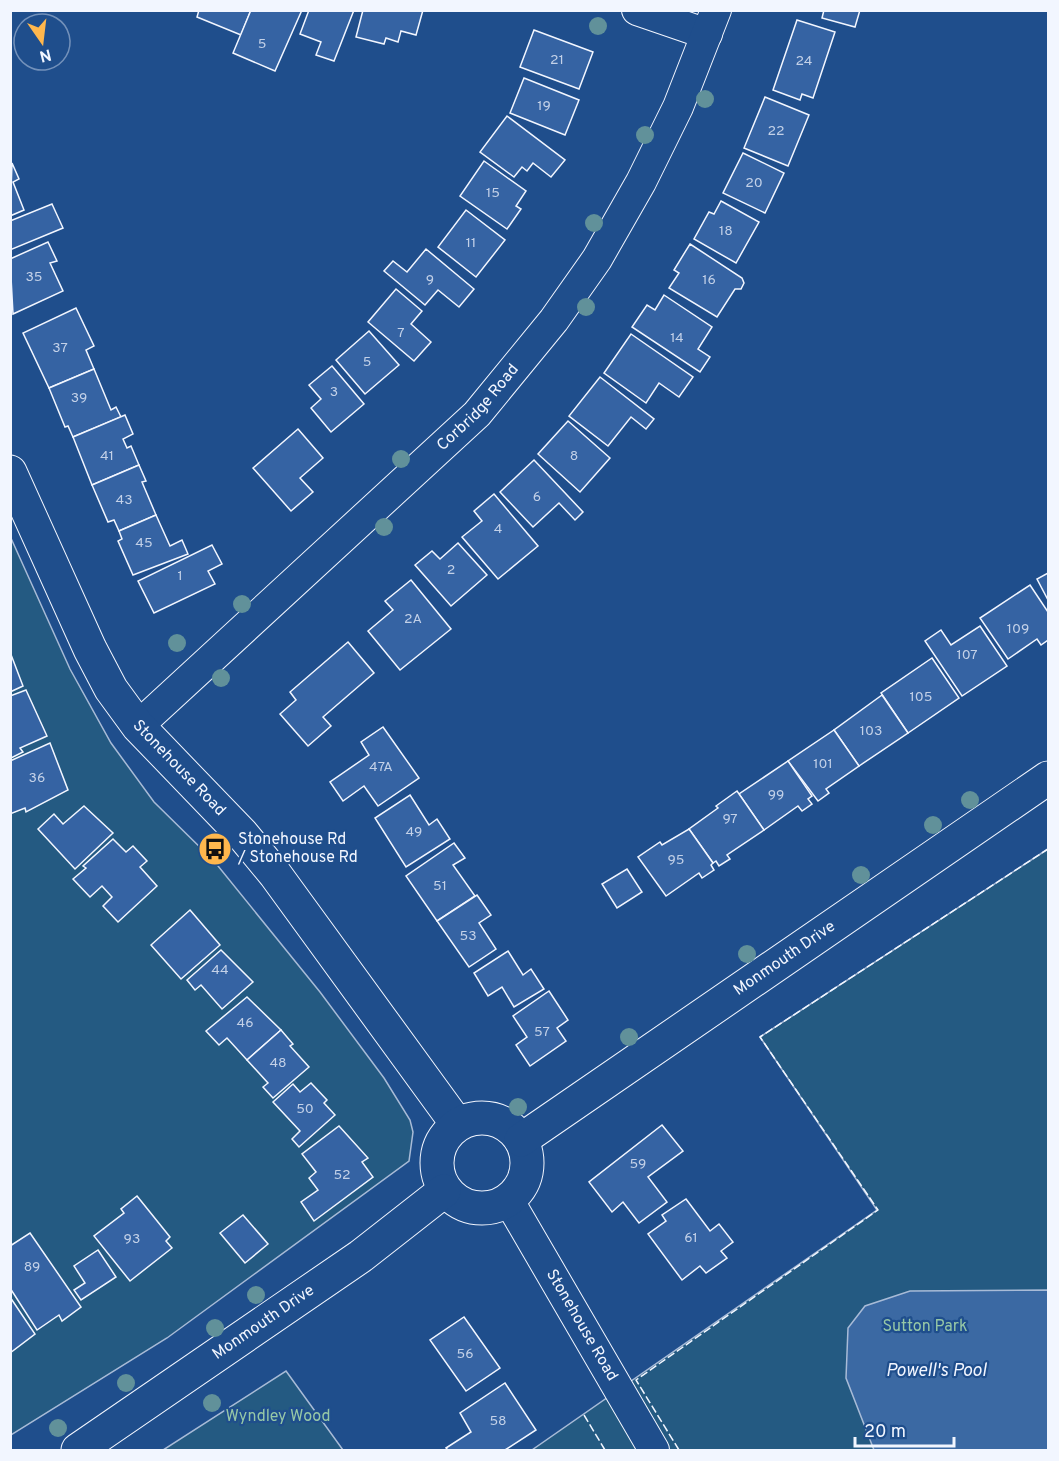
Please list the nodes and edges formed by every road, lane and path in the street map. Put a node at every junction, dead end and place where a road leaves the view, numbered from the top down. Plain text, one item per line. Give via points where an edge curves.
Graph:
1 (637, 10) edge
2 (711, 22) edge
3 (10, 472) edge
4 (138, 726) junction
5 (1048, 778) edge
6 (456, 1124) junction
7 (521, 1140) junction
8 (444, 1191) junction
9 (509, 1201) junction
10 (78, 1450) edge
11 (654, 1450) edge

1 - 2 street
2 - 4 street, Corbridge Road via 678,107 640,182 597,259 548,328 477,414
3 - 4 street, Stonehouse Road via 90,649 111,689
4 - 6 street, Stonehouse Road via 275,874
5 - 7 street, Monmouth Drive
6 - 7 street via 481,1117 505,1123
6 - 8 street via 440,1144 435,1166
7 - 9 street via 528,1158 525,1180
8 - 9 street via 461,1205 480,1210
8 - 10 street, Monmouth Drive via 361,1256
9 - 11 street, Stonehouse Road

